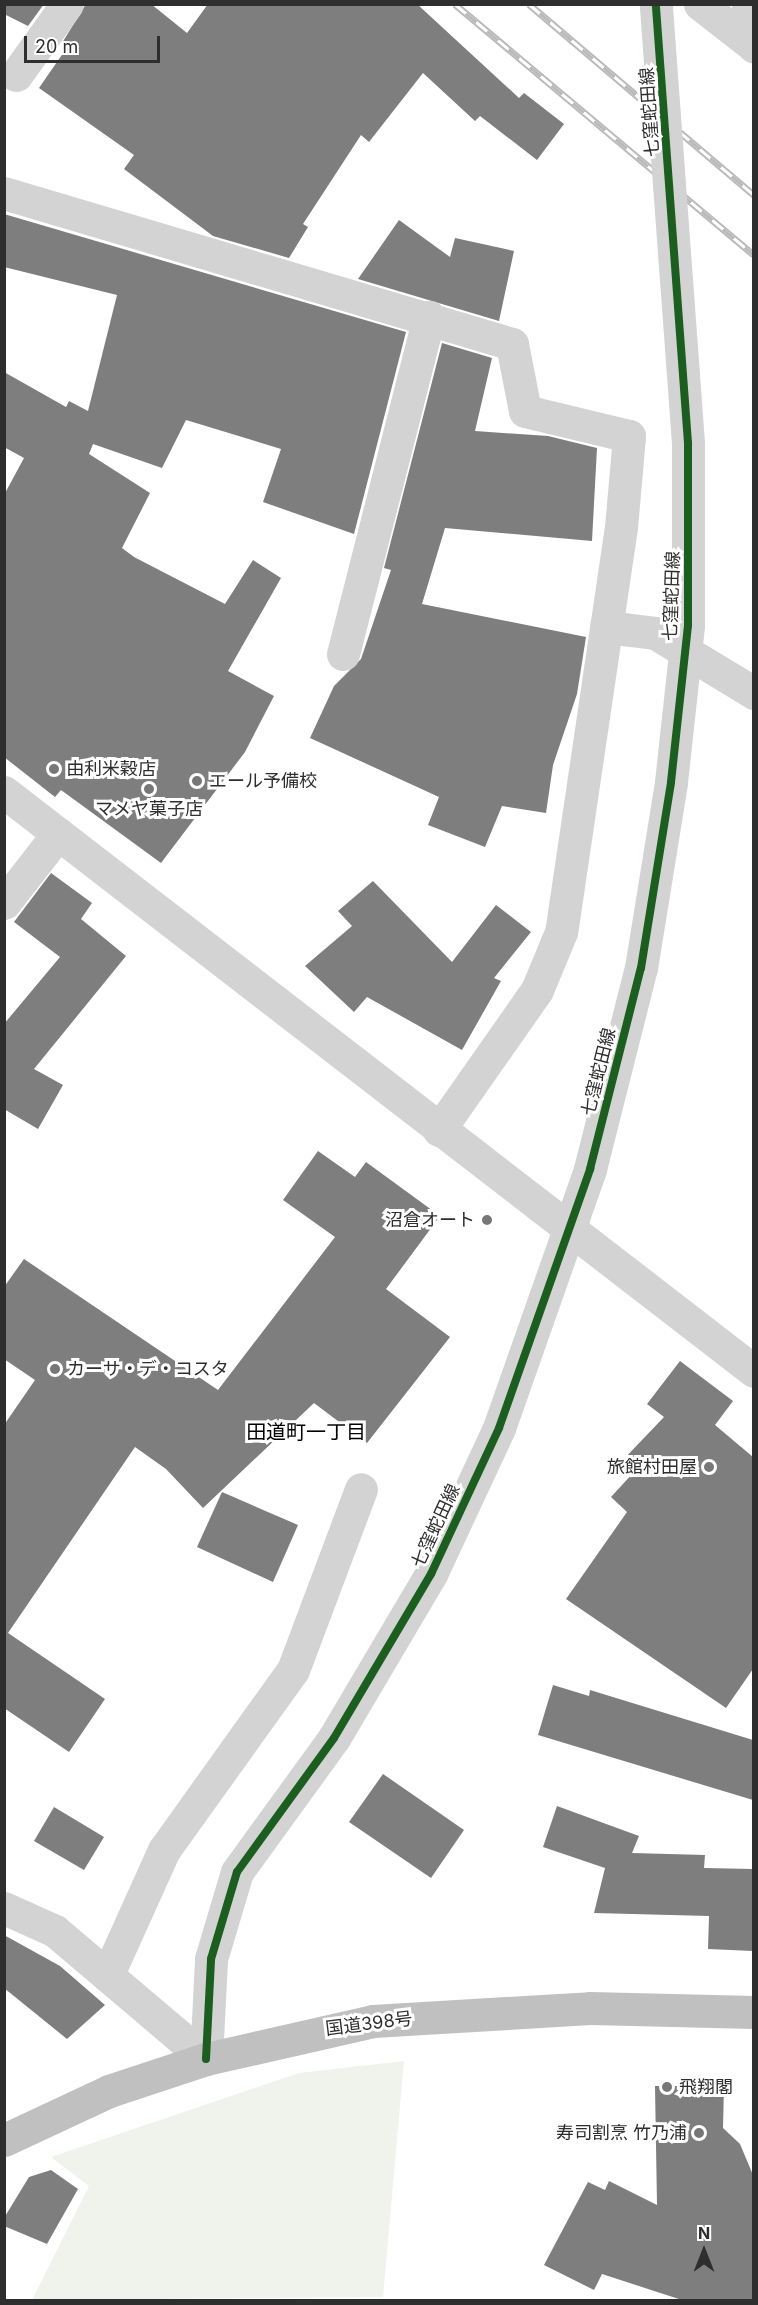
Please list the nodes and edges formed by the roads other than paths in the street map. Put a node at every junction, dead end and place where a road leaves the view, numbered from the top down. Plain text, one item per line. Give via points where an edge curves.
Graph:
1 (67, 4) edge
2 (656, 4) edge
3 (700, 4) edge
4 (748, 4) edge
5 (753, 46) edge
6 (8, 79) edge
7 (4, 193) edge
8 (429, 317) junction
9 (606, 627) junction
10 (343, 654) dead end
11 (753, 693) edge
12 (4, 792) edge
13 (58, 834) junction
14 (4, 903) edge
15 (439, 1130) junction
16 (753, 1371) edge
17 (361, 1489) dead end
18 (4, 1908) edge
19 (108, 1974) junction
20 (753, 2012) edge
21 (206, 2059) junction
22 (4, 2140) edge

1 - 6 street
2 - 21 street, 七窪蛇田線, bridge via 688,444 688,625 641,968 590,1169 499,1428 431,1574 334,1738 237,1872 211,1959
3 - 5 street
4 - 5 street
7 - 8 street
8 - 9 street via 512,344 525,411 629,436
8 - 10 street
9 - 11 street via 655,633
9 - 15 street via 561,932 537,990
12 - 13 street
13 - 14 street
13 - 15 street
15 - 16 street
17 - 19 street via 293,1670 164,1850
18 - 19 street via 55,1930
19 - 21 street
20 - 21 highway, 国道398号 via 590,2008 373,2021
21 - 22 highway, 国道398号 via 109,2091

